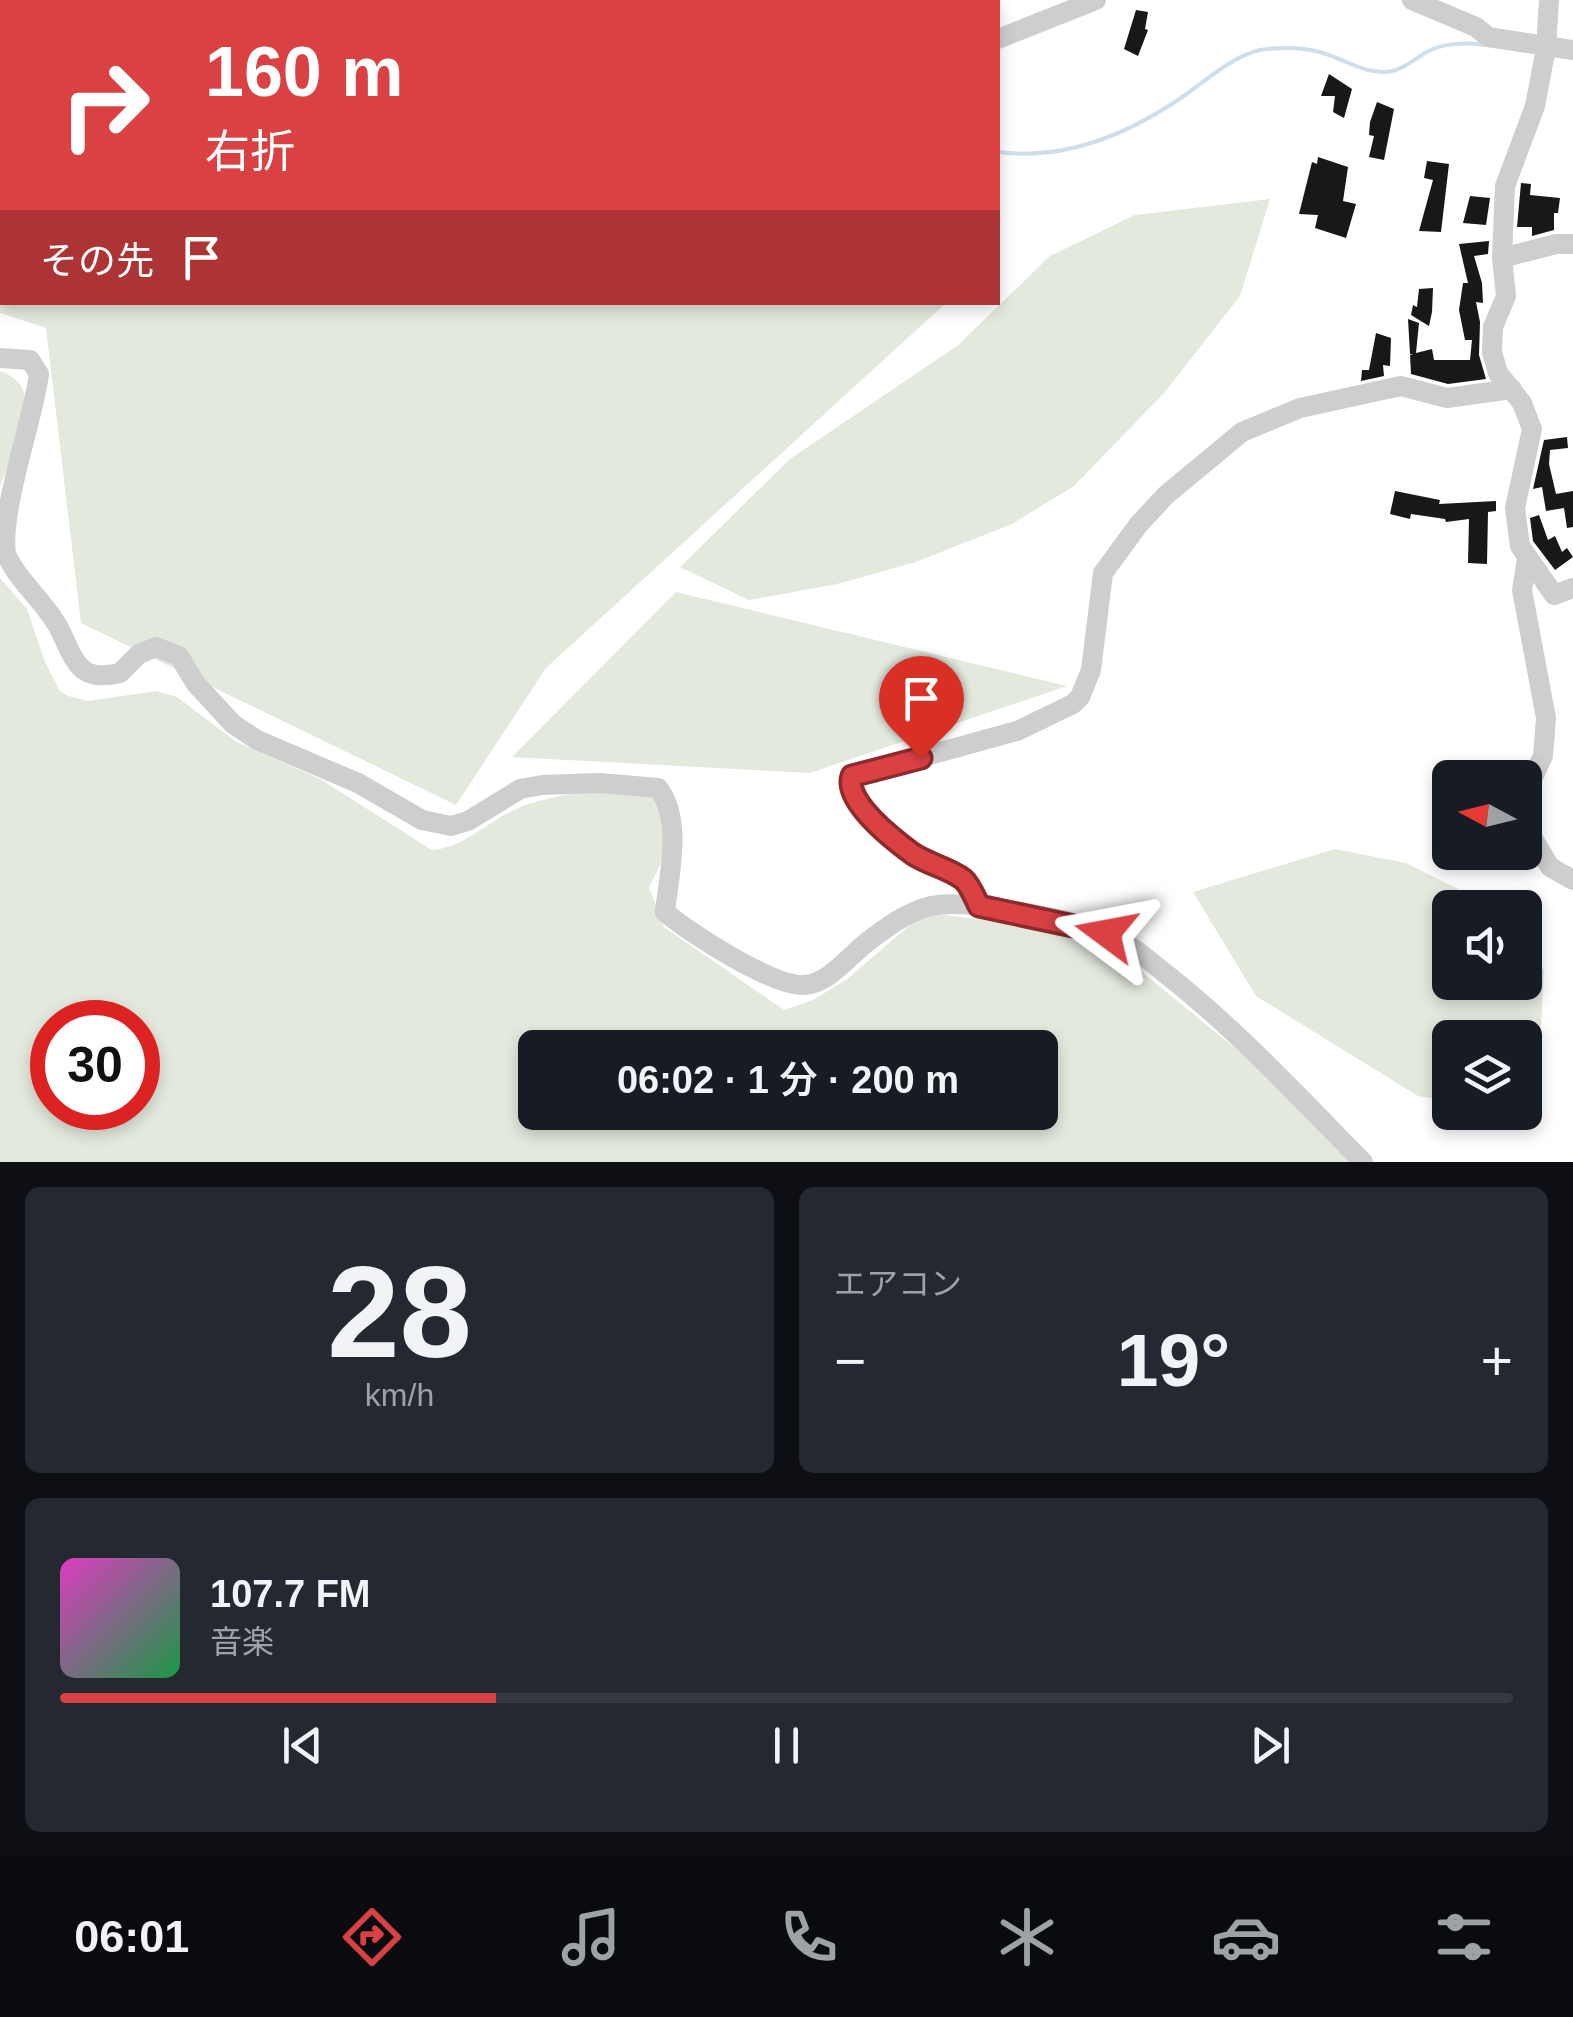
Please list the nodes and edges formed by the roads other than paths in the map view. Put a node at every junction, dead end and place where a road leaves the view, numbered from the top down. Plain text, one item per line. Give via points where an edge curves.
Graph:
1 (1096, 0) edge
2 (1412, 0) edge
3 (1549, 0) edge
4 (1000, 39) edge
5 (1573, 50) edge
6 (1545, 52) junction
7 (1573, 244) edge
8 (1502, 258) junction
9 (0, 358) edge
10 (1512, 390) junction
11 (1527, 558) junction
12 (1573, 588) edge
13 (1541, 760) edge
14 (1542, 855) edge
15 (1573, 880) edge
16 (979, 906) junction
17 (1363, 1162) edge

1 - 4 street
2 - 6 street via 1488,38
3 - 6 street
5 - 6 street
6 - 8 street via 1535,106 1505,186
7 - 8 street
8 - 10 street via 1506,296 1492,352
9 - 16 street via 30,360 39,374 9,476 4,550 81,669 120,673 156,647 179,656 196,684 257,740 436,823 468,821 520,790 542,785 658,788 673,831 665,912 782,982 807,986 828,976 866,942 930,906
10 - 11 street via 1532,429 1515,508
10 - 16 street via 1447,398 1401,386 1300,408 1242,432 1166,494 1103,573 1091,670 1080,698 1017,731 852,776 853,794 866,813 914,855 966,880
11 - 12 street via 1554,595
11 - 13 street via 1522,590 1546,718
14 - 15 street via 1550,868
16 - 17 street via 1068,923 1126,943 1256,1053

